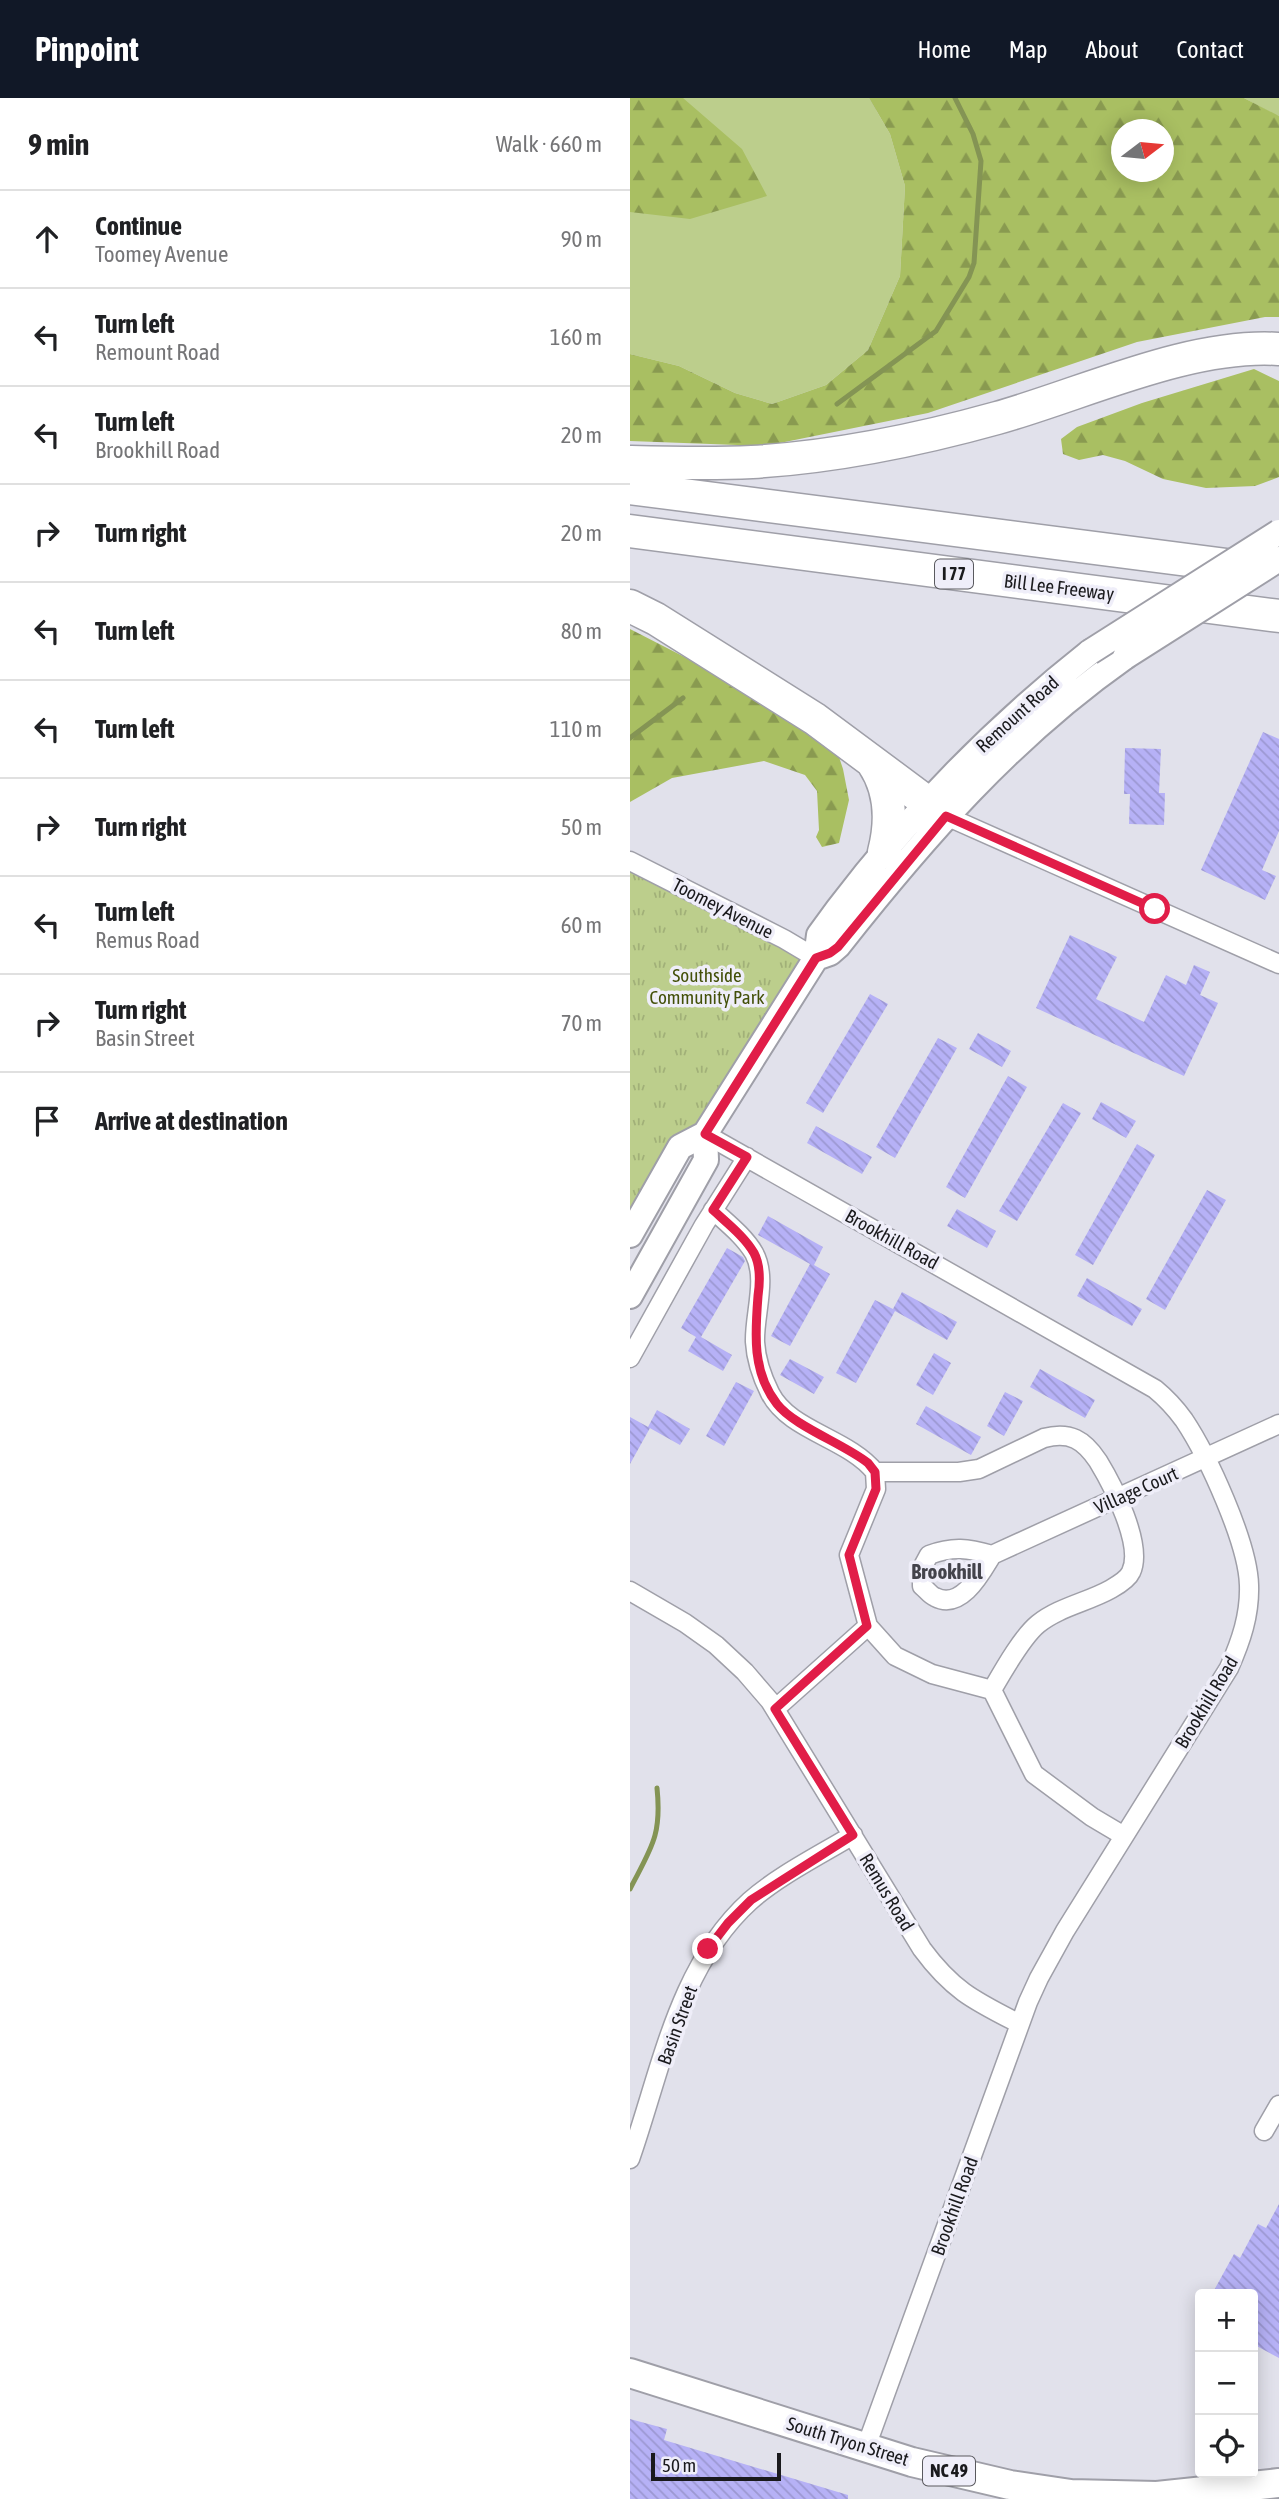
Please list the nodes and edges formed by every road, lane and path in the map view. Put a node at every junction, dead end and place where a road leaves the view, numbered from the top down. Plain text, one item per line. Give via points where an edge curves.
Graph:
1 (1279, 349) edge
2 (630, 463) edge
3 (630, 488) edge
4 (630, 531) edge
5 (1279, 532) edge
6 (1279, 559) edge
7 (1279, 572) edge
8 (630, 606) edge
9 (1279, 616) edge
10 (870, 759) junction
11 (937, 809) junction
12 (884, 852) junction
13 (630, 861) edge
14 (816, 958) junction
15 (1279, 964) edge
16 (705, 1134) junction
17 (747, 1157) junction
18 (713, 1210) junction
19 (630, 1235) edge
20 (630, 1296) edge
21 (630, 1358) edge
22 (1279, 1424) edge
23 (1205, 1458) junction
24 (875, 1472) junction
25 (1118, 1497) junction
26 (992, 1555) dead end
27 (630, 1591) edge
28 (867, 1626) junction
29 (992, 1690) junction
30 (775, 1709) junction
31 (853, 1835) junction
32 (1124, 1836) junction
33 (1020, 2024) junction
34 (1279, 2105) edge
35 (1264, 2131) dead end
36 (630, 2159) edge
37 (630, 2373) edge
38 (866, 2447) junction
39 (1279, 2483) edge
40 (1047, 2495) edge

1 - 2 highway via 1245,349 1178,362 997,418 864,447 753,462
3 - 7 highway, I 77
4 - 9 highway, Bill Lee Freeway / I 77
5 - 11 main road, Remount Road, bridge via 1090,652 1037,694 990,736
6 - 11 main road, Remount Road, bridge via 1125,657 1051,715 981,779
8 - 10 highway via 749,676
10 - 11 highway
10 - 12 highway via 888,799
11 - 12 main road, Remount Road
11 - 14 main road, Remount Road via 838,947
11 - 15 street
12 - 14 main road, Remount Road via 821,931
13 - 14 street, Toomey Avenue
14 - 16 main road, Remount Road
16 - 17 street, Brookhill Road
16 - 19 main road, Remount Road via 680,1147
16 - 20 main road, Remount Road via 706,1160
17 - 18 street
17 - 23 street, Brookhill Road via 1144,1381 1182,1417
18 - 21 street
18 - 24 street via 757,1260 757,1362 770,1394 793,1418 859,1456
22 - 23 street, Village Court
23 - 25 street, Village Court
23 - 32 street, Brookhill Road via 1243,1547 1249,1583 1245,1629 1229,1668
24 - 25 street via 979,1469 1044,1438 1066,1435 1083,1443
24 - 28 street via 876,1489 849,1555
25 - 26 street, Village Court
25 - 29 street via 1132,1540 1132,1571 1111,1589 1037,1625
27 - 30 street, Remus Road via 716,1645
28 - 29 street via 895,1656 932,1674
28 - 30 street
29 - 32 street via 1034,1774
30 - 31 street, Remus Road
31 - 33 street, Remus Road via 939,1972 971,1998
31 - 36 street, Basin Street via 751,1900 708,1949 678,2014
32 - 33 street, Brookhill Road via 1058,1943
33 - 38 street, Brookhill Road
34 - 35 street
37 - 38 main road, South Tryon Street / NC 49
38 - 40 main road, South Tryon Street / NC 49
39 - 40 main road, South Tryon Street / NC 49 via 1157,2496

